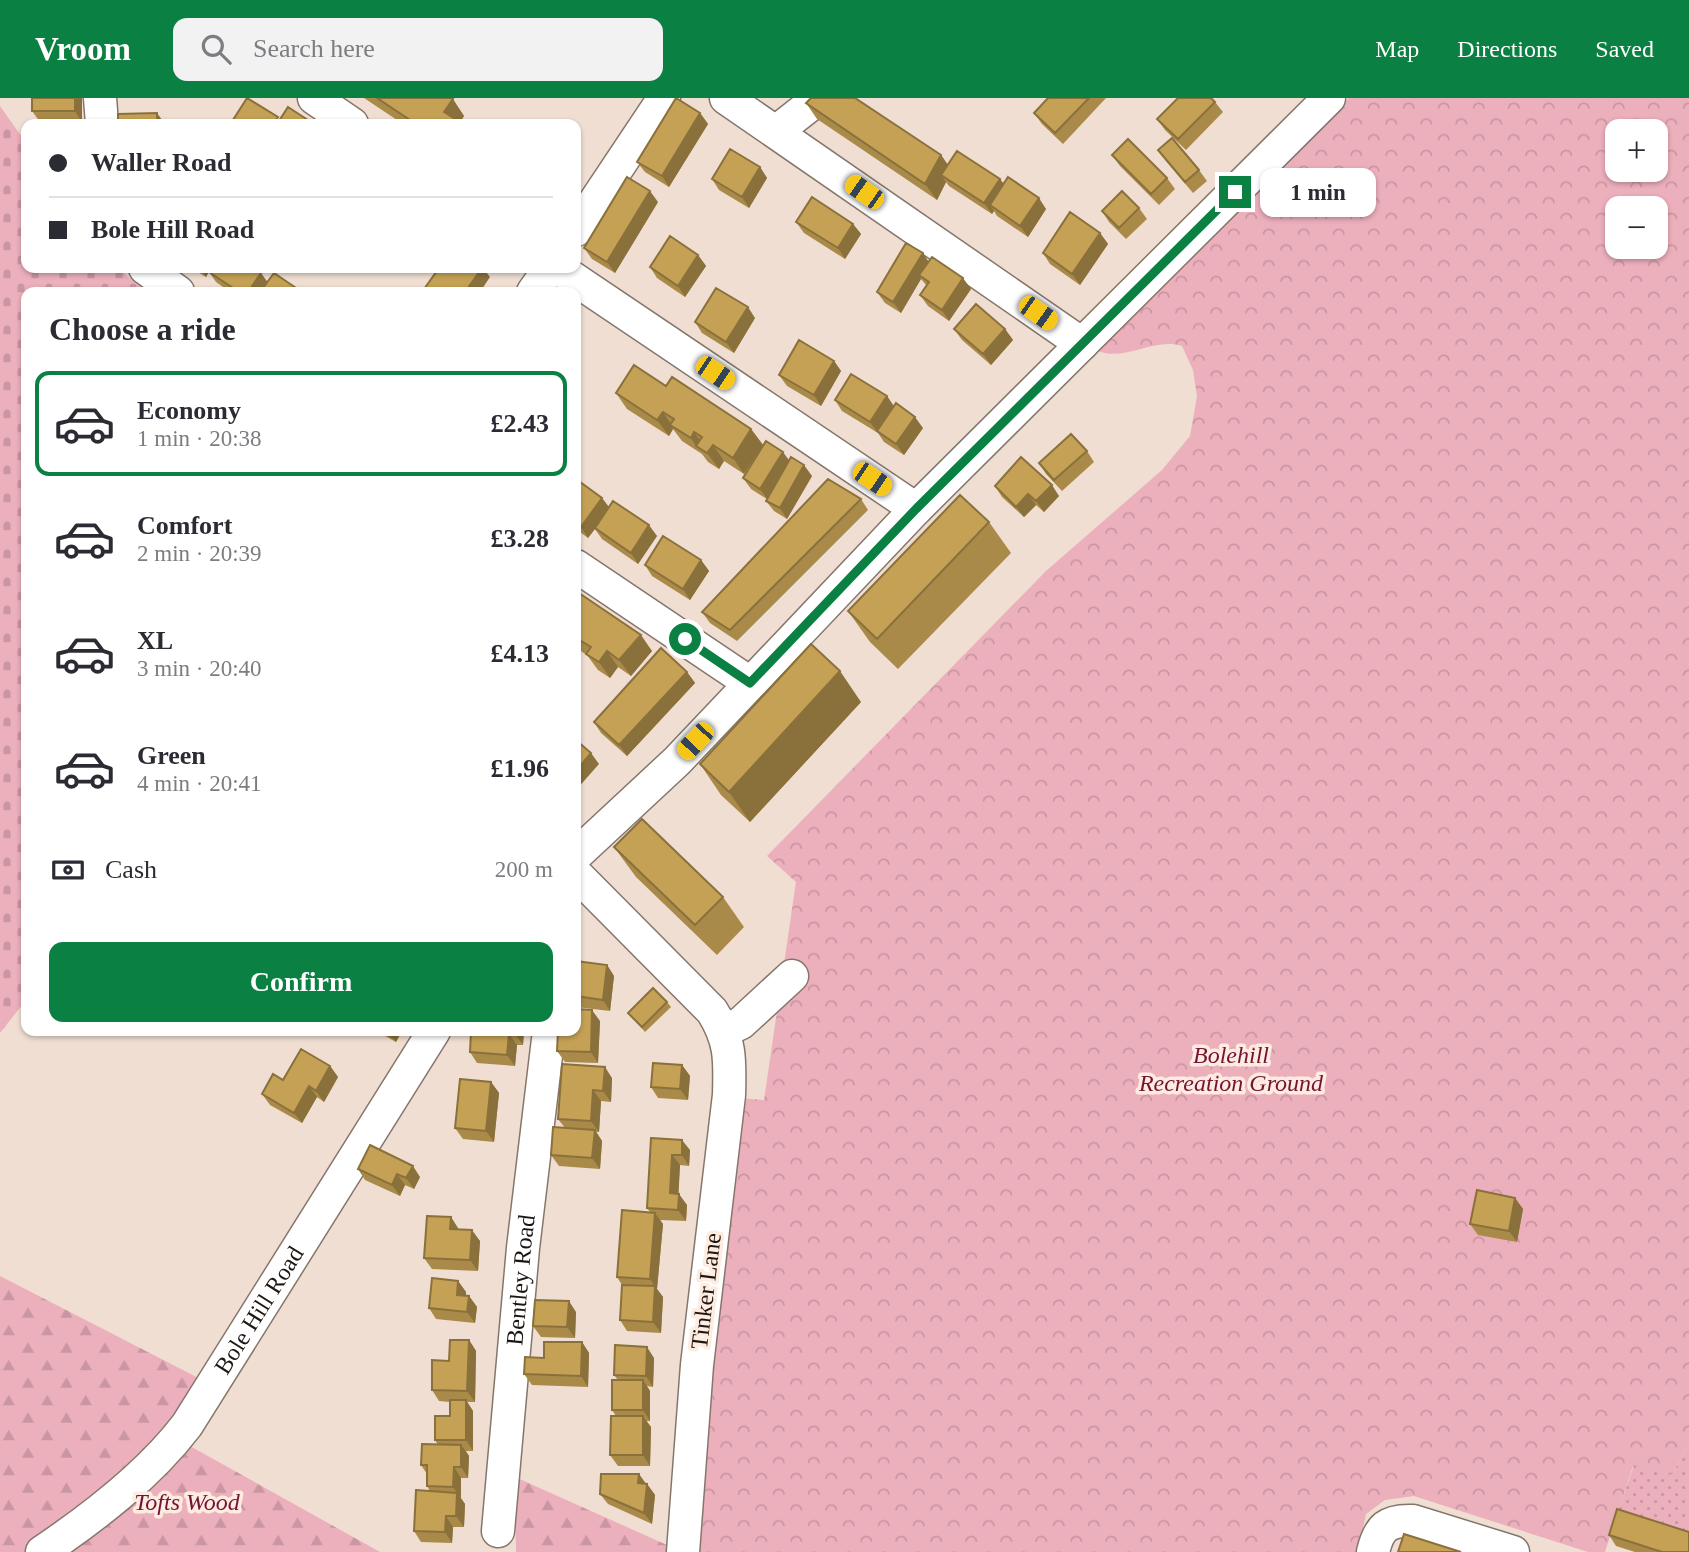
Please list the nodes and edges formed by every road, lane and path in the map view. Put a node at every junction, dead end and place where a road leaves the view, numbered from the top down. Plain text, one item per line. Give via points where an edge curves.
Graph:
1 (314, 98) edge
2 (664, 98) edge
3 (726, 98) edge
4 (819, 98) edge
5 (1329, 98) edge
6 (345, 119) edge
7 (777, 131) junction
8 (581, 222) edge
9 (152, 273) edge
10 (565, 273) edge
11 (171, 287) edge
12 (1082, 344) junction
13 (916, 509) junction
14 (581, 569) edge
15 (750, 683) junction
16 (581, 850) edge
17 (581, 879) edge
18 (792, 976) dead end
19 (724, 1031) junction
20 (432, 1036) edge
21 (548, 1036) edge
22 (498, 1531) dead end
23 (42, 1552) edge
24 (683, 1552) edge
25 (1374, 1552) edge
26 (1513, 1552) edge

1 - 6 street
2 - 8 street
3 - 7 street
4 - 7 street
5 - 12 street
7 - 12 street
9 - 11 street
10 - 13 street
12 - 13 street
13 - 15 street
14 - 15 street
15 - 16 street via 677,761
17 - 19 street, Tinker Lane via 691,989
18 - 19 street via 741,1023
19 - 24 street, Tinker Lane via 730,1057 729,1095 697,1365
20 - 23 street, Bole Hill Road via 187,1425 166,1452
21 - 22 street, Bentley Road via 523,1248
25 - 26 street via 1378,1531 1386,1524 1413,1521

